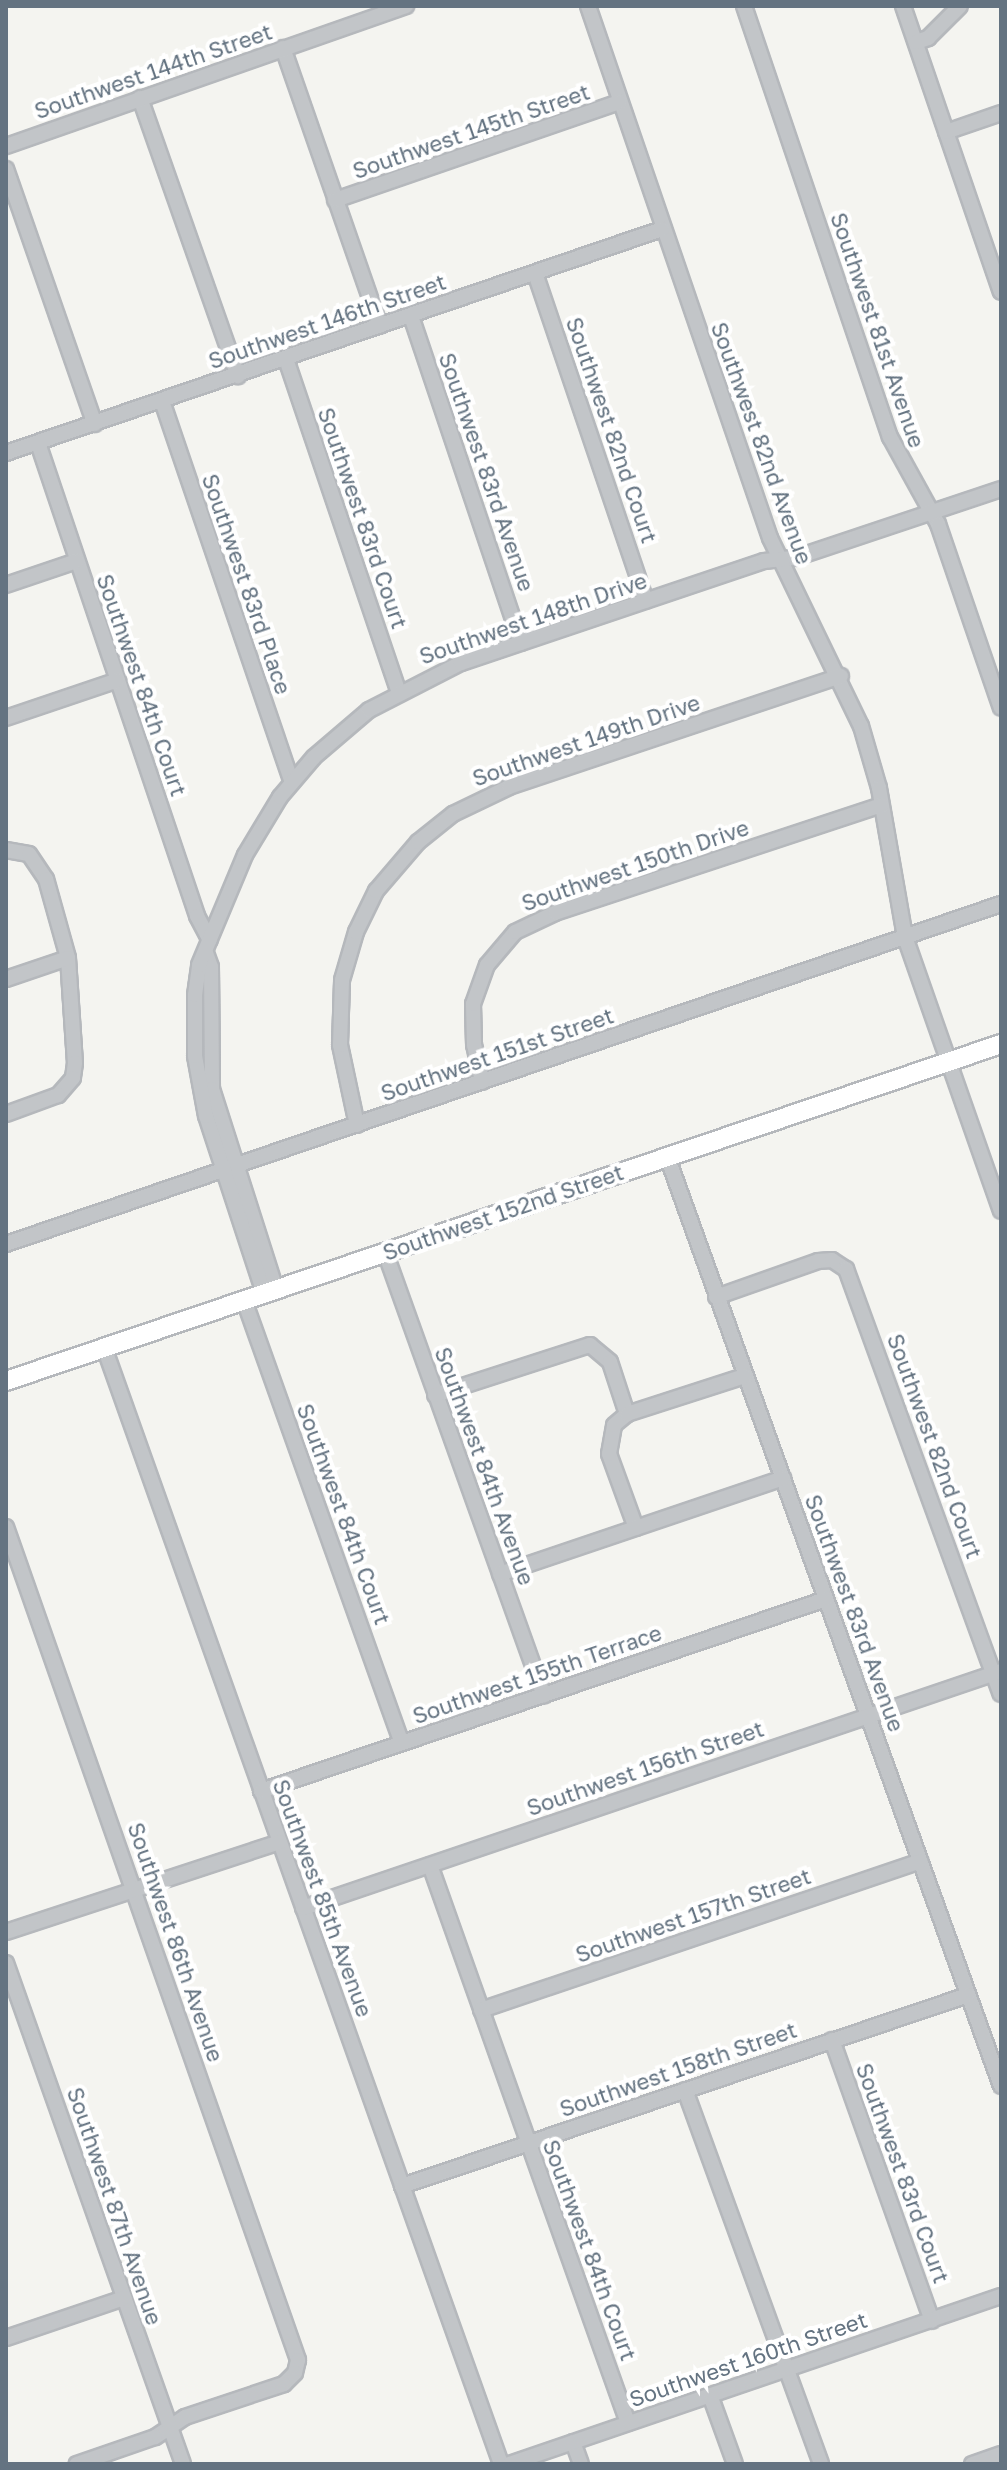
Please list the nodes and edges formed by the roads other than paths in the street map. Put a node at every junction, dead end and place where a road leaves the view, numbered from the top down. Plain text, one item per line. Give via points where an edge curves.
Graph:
1 (406, 6) edge
2 (588, 6) edge
3 (744, 6) edge
4 (903, 6) edge
5 (960, 6) edge
6 (916, 42) junction
7 (283, 48) junction
8 (140, 98) junction
9 (620, 102) junction
10 (1001, 113) edge
11 (946, 132) junction
12 (6, 146) edge
13 (6, 169) edge
14 (335, 200) junction
15 (662, 229) junction
16 (535, 273) junction
17 (1001, 292) edge
18 (411, 316) junction
19 (380, 326) junction
20 (286, 359) junction
21 (238, 376) junction
22 (162, 401) junction
23 (95, 424) junction
24 (38, 443) junction
25 (6, 453) edge
26 (1001, 489) edge
27 (932, 513) junction
28 (779, 560) junction
29 (77, 561) junction
30 (6, 585) edge
31 (646, 601) junction
32 (521, 643) junction
33 (841, 676) junction
34 (118, 680) junction
35 (399, 692) junction
36 (1001, 708) edge
37 (6, 718) edge
38 (292, 782) junction
39 (881, 805) junction
40 (6, 850) edge
41 (1001, 904) edge
42 (905, 937) junction
43 (208, 946) junction
44 (68, 958) junction
45 (6, 979) edge
46 (1001, 1044) edge
47 (947, 1062) junction
48 (482, 1082) junction
49 (6, 1114) edge
50 (357, 1125) junction
51 (667, 1156) junction
52 (229, 1169) junction
53 (1001, 1211) edge
54 (6, 1244) edge
55 (385, 1252) junction
56 (270, 1291) junction
57 (716, 1297) junction
58 (244, 1300) junction
59 (104, 1347) junction
60 (745, 1376) junction
61 (6, 1381) edge
62 (435, 1395) junction
63 (627, 1414) junction
64 (783, 1478) junction
65 (6, 1527) edge
66 (636, 1528) junction
67 (500, 1574) junction
68 (826, 1599) junction
69 (997, 1672) edge
70 (1001, 1694) edge
71 (544, 1695) junction
72 (868, 1716) junction
73 (402, 1743) junction
74 (261, 1791) junction
75 (280, 1842) junction
76 (920, 1861) junction
77 (430, 1865) junction
78 (134, 1889) junction
79 (303, 1908) junction
80 (6, 1932) edge
81 (6, 1963) edge
82 (968, 1995) junction
83 (481, 2010) junction
84 (832, 2040) junction
85 (1001, 2086) edge
86 (685, 2090) junction
87 (528, 2143) junction
88 (402, 2186) junction
89 (1001, 2296) edge
90 (124, 2298) junction
91 (932, 2321) junction
92 (6, 2338) edge
93 (786, 2369) junction
94 (710, 2395) junction
95 (628, 2423) junction
96 (170, 2427) junction
97 (573, 2442) junction
98 (1001, 2454) edge
99 (77, 2464) edge
100 (183, 2464) edge
101 (501, 2464) edge
102 (509, 2464) edge
103 (581, 2464) edge
104 (735, 2464) edge
105 (821, 2464) edge
106 (972, 2464) edge

1 - 7 street, Southwest 144th Street
2 - 9 street, Southwest 82nd Avenue
3 - 27 street, Southwest 81st Avenue via 890,437
4 - 6 street
5 - 6 street via 936,31
6 - 11 street
7 - 8 street, Southwest 144th Street
7 - 14 street
8 - 12 street, Southwest 144th Street
8 - 21 street
9 - 14 street, Southwest 145th Street
9 - 15 street, Southwest 82nd Avenue
10 - 11 street
11 - 17 street
13 - 23 street
14 - 19 street
15 - 16 street, Southwest 146th Street
15 - 28 street, Southwest 82nd Avenue
16 - 18 street, Southwest 146th Street
16 - 31 street, Southwest 82nd Court
18 - 19 street, Southwest 146th Street
18 - 32 street, Southwest 83rd Avenue
19 - 20 street, Southwest 146th Street
20 - 21 street, Southwest 146th Street
20 - 35 street, Southwest 83rd Court
21 - 22 street, Southwest 146th Street
22 - 23 street, Southwest 146th Street
22 - 38 street, Southwest 83rd Place
23 - 24 street, Southwest 146th Street
24 - 25 street, Southwest 146th Street
24 - 29 street, Southwest 84th Court
26 - 27 street, Southwest 148th Drive
27 - 28 street, Southwest 148th Drive
27 - 36 street, Southwest 81st Avenue
28 - 31 street, Southwest 148th Drive
28 - 33 street, Southwest 82nd Avenue
29 - 30 street
29 - 34 street, Southwest 84th Court
31 - 32 street, Southwest 148th Drive
32 - 35 street, Southwest 148th Drive
33 - 39 street, Southwest 82nd Avenue via 867,742
33 - 50 street, Southwest 149th Drive via 509,787 453,814 418,842 376,891 356,932 342,980 340,1045
34 - 37 street
34 - 43 street, Southwest 84th Court
35 - 38 street, Southwest 148th Drive via 342,731
38 - 43 street, Southwest 148th Drive via 249,847
39 - 42 street, Southwest 82nd Avenue
39 - 48 street, Southwest 150th Drive via 555,913 515,932 487,965 473,1004
40 - 44 street via 24,851 43,870
41 - 42 street, Southwest 151st Street
42 - 47 street, Southwest 82nd Avenue
42 - 48 street, Southwest 151st Street
43 - 52 street via 197,979 195,1056
44 - 45 street
44 - 49 street via 73,1078 58,1095
46 - 47 main road, Southwest 152nd Street
47 - 51 main road, Southwest 152nd Street
47 - 53 street, Southwest 82nd Avenue
48 - 50 street, Southwest 151st Street
50 - 52 street, Southwest 151st Street
51 - 55 main road, Southwest 152nd Street
51 - 57 street, Southwest 83rd Avenue
52 - 54 street, Southwest 151st Street
52 - 56 street
55 - 56 main road, Southwest 152nd Street
55 - 62 street, Southwest 84th Avenue
56 - 58 main road, Southwest 152nd Street
57 - 60 street, Southwest 83rd Avenue
57 - 69 street, Southwest 82nd Court via 818,1261 838,1262 852,1281
58 - 59 main road, Southwest 152nd Street
58 - 73 street, Southwest 84th Court
59 - 61 main road, Southwest 152nd Street
59 - 74 street, Southwest 85th Avenue
60 - 63 street
60 - 64 street, Southwest 83rd Avenue
62 - 63 street via 577,1347 596,1346 610,1362
62 - 67 street, Southwest 84th Avenue
63 - 66 street via 611,1430 608,1448
64 - 66 street
64 - 68 street, Southwest 83rd Avenue
65 - 78 street, Southwest 86th Avenue
66 - 67 street
67 - 71 street, Southwest 84th Avenue
68 - 71 street, Southwest 155th Terrace
68 - 72 street, Southwest 83rd Avenue
69 - 70 street, Southwest 82nd Court
69 - 72 street, Southwest 156th Street
71 - 73 street, Southwest 155th Terrace
72 - 76 street, Southwest 83rd Avenue
72 - 77 street, Southwest 156th Street
73 - 74 street, Southwest 155th Terrace
74 - 75 street, Southwest 85th Avenue
75 - 78 street
75 - 79 street, Southwest 85th Avenue
76 - 82 street, Southwest 83rd Avenue
76 - 83 street, Southwest 157th Street
77 - 79 street, Southwest 156th Street
77 - 83 street, Southwest 84th Court
78 - 80 street
78 - 96 street, Southwest 86th Avenue via 293,2341 295,2373 284,2384
79 - 88 street, Southwest 85th Avenue
81 - 90 street, Southwest 87th Avenue
82 - 84 street, Southwest 158th Street
82 - 85 street, Southwest 83rd Avenue
83 - 87 street, Southwest 84th Court
84 - 86 street, Southwest 158th Street
84 - 91 street, Southwest 83rd Court
86 - 87 street, Southwest 158th Street
86 - 93 street
87 - 88 street, Southwest 158th Street
87 - 95 street, Southwest 84th Court
88 - 101 street, Southwest 85th Avenue
89 - 91 street, Southwest 160th Street
90 - 92 street
90 - 96 street, Southwest 87th Avenue
91 - 93 street, Southwest 160th Street
93 - 94 street, Southwest 160th Street
93 - 105 street
94 - 95 street, Southwest 160th Street
94 - 104 street
95 - 97 street, Southwest 160th Street
96 - 99 street
96 - 100 street, Southwest 87th Avenue
97 - 102 street, Southwest 160th Street
97 - 103 street
98 - 106 street

